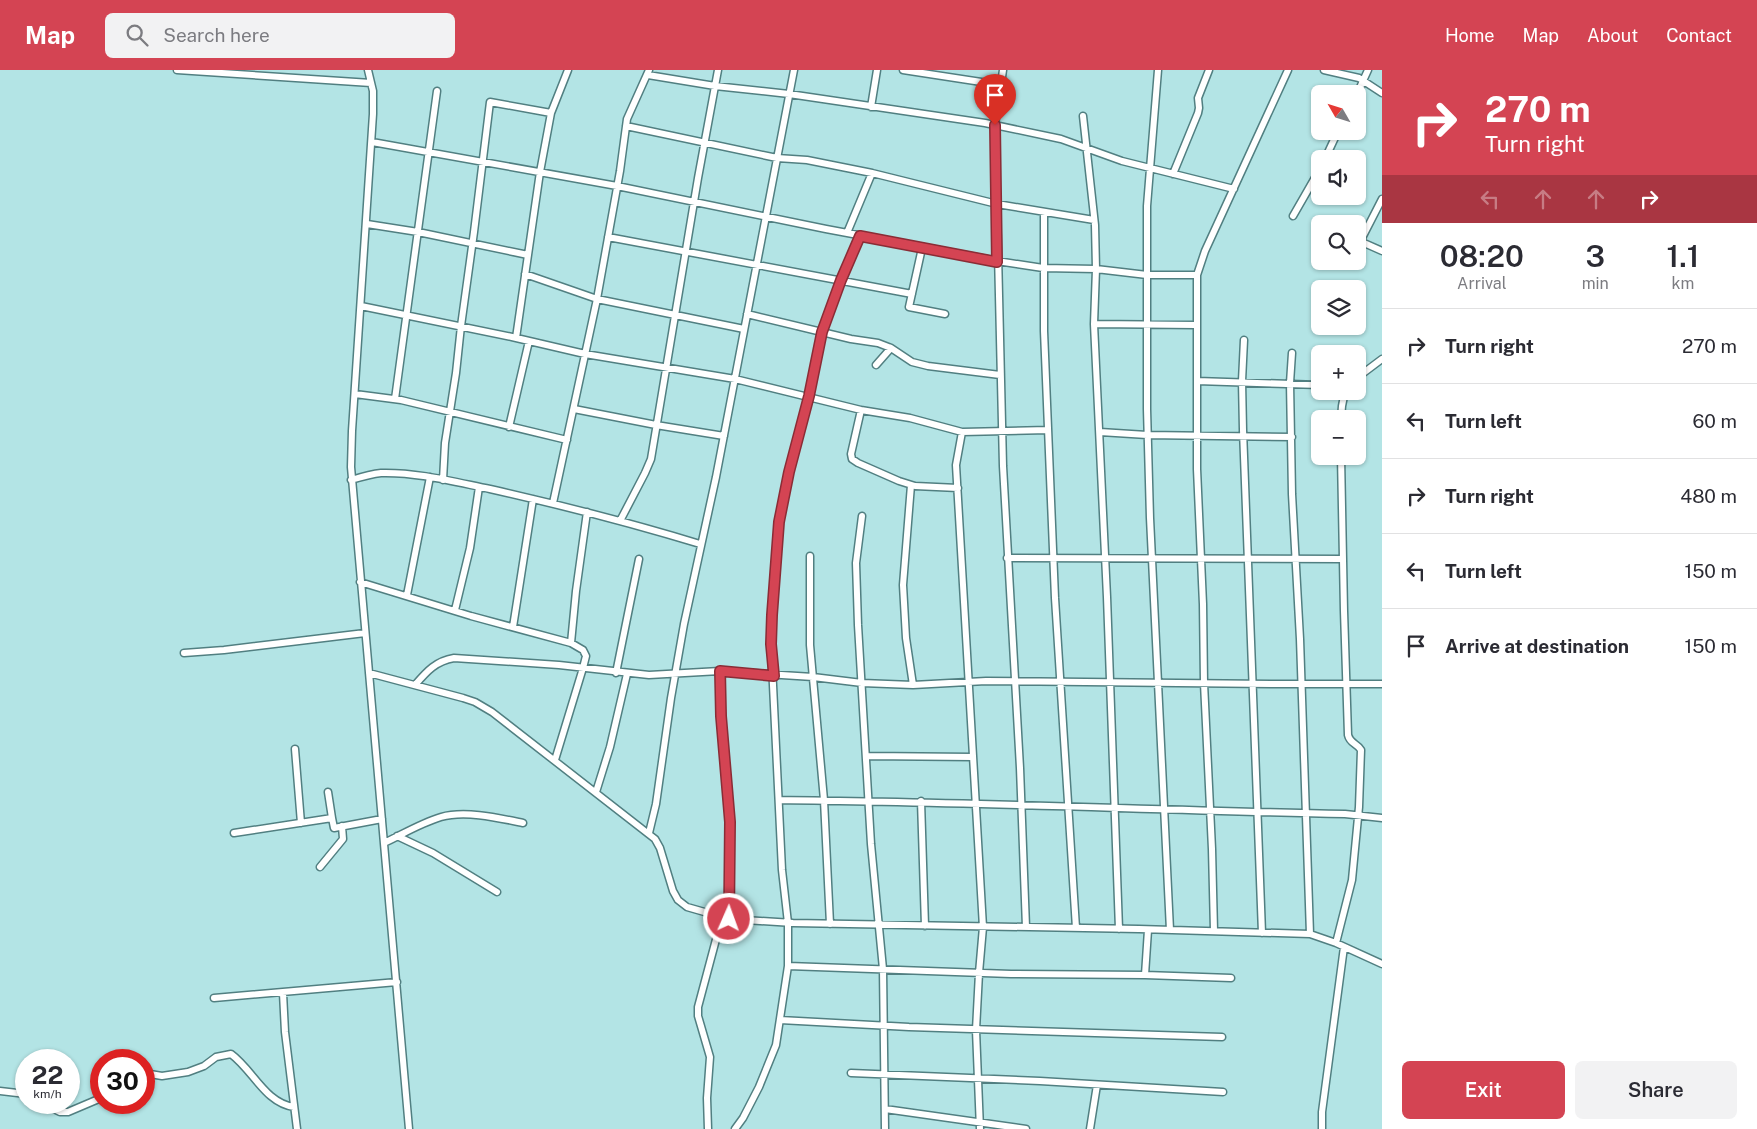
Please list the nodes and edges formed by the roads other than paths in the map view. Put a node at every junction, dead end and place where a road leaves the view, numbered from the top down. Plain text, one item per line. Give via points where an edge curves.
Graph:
1 (177, 70) edge
2 (368, 70) edge
3 (568, 70) edge
4 (718, 70) edge
5 (794, 70) edge
6 (877, 70) edge
7 (903, 70) edge
8 (1003, 70) edge
9 (1158, 70) edge
10 (1209, 70) edge
11 (1288, 70) edge
12 (1324, 70) edge
13 (1368, 70) edge
14 (206, 71) edge
15 (648, 73) edge
16 (1364, 81) junction
17 (371, 83) junction
18 (1000, 85) junction
19 (1362, 85) edge
20 (715, 86) junction
21 (437, 91) dead end
22 (1382, 93) edge
23 (789, 94) junction
24 (871, 106) junction
25 (551, 113) junction
26 (1083, 116) dead end
27 (995, 125) junction
28 (626, 126) junction
29 (372, 142) junction
30 (704, 143) junction
31 (1086, 147) junction
32 (428, 152) junction
33 (777, 158) junction
34 (482, 161) junction
35 (1150, 168) junction
36 (540, 172) junction
37 (872, 173) junction
38 (1173, 174) junction
39 (1311, 185) edge
40 (617, 186) junction
41 (1234, 189) junction
42 (1382, 199) edge
43 (694, 202) junction
44 (996, 204) junction
45 (1044, 212) junction
46 (1294, 216) dead end
47 (765, 217) junction
48 (1094, 220) junction
49 (367, 224) junction
50 (418, 232) junction
51 (847, 233) junction
52 (860, 236) junction
53 (608, 237) junction
54 (473, 244) junction
55 (922, 248) junction
56 (685, 250) junction
57 (1382, 251) edge
58 (528, 255) junction
59 (997, 262) junction
60 (756, 265) junction
61 (1043, 268) junction
62 (1096, 269) junction
63 (525, 274) junction
64 (1147, 275) junction
65 (1197, 275) junction
66 (841, 280) junction
67 (912, 294) junction
68 (596, 298) junction
69 (361, 306) junction
70 (406, 314) junction
71 (675, 314) junction
72 (748, 314) junction
73 (945, 314) dead end
74 (1094, 324) junction
75 (1147, 324) junction
76 (1196, 325) junction
77 (461, 326) junction
78 (744, 329) junction
79 (822, 332) junction
80 (516, 338) junction
81 (1244, 340) dead end
82 (529, 341) junction
83 (891, 348) junction
84 (1292, 353) dead end
85 (585, 354) junction
86 (1382, 359) edge
87 (876, 365) dead end
88 (666, 368) junction
89 (1366, 371) edge
90 (1000, 375) junction
91 (735, 378) junction
92 (1197, 381) junction
93 (1242, 381) junction
94 (1290, 383) junction
95 (1311, 384) edge
96 (354, 394) junction
97 (809, 396) junction
98 (395, 399) junction
99 (574, 409) junction
100 (861, 410) junction
101 (450, 412) junction
102 (656, 425) junction
103 (509, 427) junction
104 (1048, 430) junction
105 (1002, 431) junction
106 (962, 432) junction
107 (1100, 432) junction
108 (1147, 435) junction
109 (1197, 435) junction
110 (724, 436) junction
111 (1243, 437) junction
112 (1292, 437) junction
113 (567, 440) junction
114 (1341, 465) edge
115 (430, 477) junction
116 (352, 480) junction
117 (443, 480) junction
118 (911, 485) junction
119 (479, 487) junction
120 (958, 488) junction
121 (533, 499) junction
122 (552, 503) junction
123 (587, 512) junction
124 (862, 516) dead end
125 (620, 520) junction
126 (700, 544) junction
127 (810, 556) dead end
128 (1007, 558) junction
129 (1105, 558) junction
130 (1295, 558) junction
131 (639, 559) dead end
132 (1053, 559) junction
133 (1152, 559) junction
134 (1343, 559) junction
135 (1201, 560) junction
136 (1248, 560) junction
137 (360, 582) junction
138 (407, 595) junction
139 (455, 610) junction
140 (513, 627) junction
141 (365, 633) junction
142 (571, 643) junction
143 (184, 653) dead end
144 (583, 668) junction
145 (720, 671) junction
146 (369, 673) junction
147 (616, 673) junction
148 (627, 674) junction
149 (675, 674) junction
150 (774, 676) junction
151 (813, 677) junction
152 (970, 682) junction
153 (1015, 682) junction
154 (1110, 682) junction
155 (862, 683) junction
156 (1059, 683) junction
157 (1158, 683) junction
158 (1204, 683) junction
159 (1254, 684) junction
160 (1300, 684) junction
161 (1347, 684) junction
162 (1382, 684) edge
163 (415, 685) junction
164 (913, 685) junction
165 (295, 749) dead end
166 (867, 756) junction
167 (973, 757) junction
168 (554, 760) junction
169 (328, 792) dead end
170 (596, 792) junction
171 (779, 800) junction
172 (824, 800) junction
173 (869, 801) junction
174 (920, 801) junction
175 (975, 804) junction
176 (1021, 805) junction
177 (1068, 806) junction
178 (1114, 809) junction
179 (1164, 810) junction
180 (1210, 810) junction
181 (1259, 812) junction
182 (1305, 813) junction
183 (1358, 814) junction
184 (332, 818) junction
185 (1382, 818) edge
186 (382, 820) junction
187 (301, 823) junction
188 (523, 823) dead end
189 (342, 826) junction
190 (234, 833) dead end
191 (649, 833) junction
192 (397, 836) junction
193 (384, 843) junction
194 (320, 867) dead end
195 (497, 892) dead end
196 (726, 918) junction
197 (788, 923) junction
198 (830, 924) junction
199 (879, 925) junction
200 (926, 926) junction
201 (984, 927) junction
202 (1026, 927) junction
203 (1076, 928) junction
204 (1119, 929) junction
205 (1148, 930) junction
206 (1170, 930) junction
207 (1214, 931) junction
208 (1262, 933) junction
209 (1310, 934) junction
210 (1336, 943) junction
211 (1344, 947) junction
212 (1382, 964) edge
213 (788, 966) junction
214 (882, 969) junction
215 (979, 973) junction
216 (1145, 975) junction
217 (1230, 978) dead end
218 (397, 982) junction
219 (283, 993) junction
220 (214, 998) dead end
221 (780, 1020) junction
222 (883, 1026) junction
223 (976, 1030) junction
224 (1222, 1037) dead end
225 (851, 1073) dead end
226 (883, 1074) junction
227 (155, 1075) edge
228 (977, 1079) junction
229 (1097, 1085) junction
230 (0, 1092) edge
231 (1223, 1092) dead end
232 (15, 1093) edge
233 (294, 1107) junction
234 (885, 1108) junction
235 (980, 1126) edge
236 (297, 1129) edge
237 (409, 1129) edge
238 (708, 1129) edge
239 (735, 1129) edge
240 (885, 1129) edge
241 (1026, 1129) edge
242 (1090, 1129) edge
243 (1322, 1129) edge

1 - 14 street
2 - 17 street
3 - 25 street
4 - 20 street
5 - 23 street
6 - 24 street
7 - 18 street
8 - 18 street
9 - 35 street
10 - 38 street via 1198,98 1198,113
11 - 41 street
12 - 16 street
13 - 16 street
14 - 17 street
15 - 20 street
15 - 28 street
16 - 19 street
16 - 22 street
17 - 29 street
18 - 27 street
20 - 23 street
20 - 30 street
21 - 32 street
23 - 24 street
23 - 33 street
24 - 27 street
25 - 34 street via 490,102
25 - 36 street
26 - 31 street
27 - 31 street
27 - 44 street
28 - 30 street
28 - 40 street
29 - 32 street
29 - 49 street
30 - 33 street
30 - 43 street
31 - 35 street via 1099,154
31 - 48 street
32 - 34 street
32 - 50 street
33 - 37 street via 807,160
33 - 47 street
34 - 36 street
34 - 54 street
35 - 38 street
35 - 64 street
36 - 40 street
36 - 58 street
37 - 44 street
37 - 51 street
38 - 41 street
39 - 46 street
40 - 43 street
40 - 53 street
41 - 65 street
42 - 57 street via 1362,240
43 - 47 street
43 - 56 street
44 - 45 street
44 - 59 street
45 - 48 street
45 - 61 street
47 - 51 street
47 - 60 street
48 - 62 street
49 - 50 street
49 - 69 street
50 - 54 street
50 - 70 street
51 - 52 street
52 - 55 street
52 - 66 street
53 - 56 street
53 - 68 street
54 - 58 street
54 - 77 street
55 - 59 street
55 - 67 street
56 - 60 street
56 - 71 street
58 - 63 street
59 - 61 street
59 - 90 street
60 - 66 street
60 - 72 street
61 - 62 street
61 - 104 street
62 - 64 street
62 - 74 street
63 - 68 street
63 - 80 street
64 - 65 street
64 - 75 street
65 - 76 street
66 - 67 street
66 - 79 street
67 - 73 street via 909,306
68 - 71 street
68 - 85 street
69 - 70 street
69 - 96 street
70 - 77 street
70 - 98 street
71 - 78 street
71 - 88 street
72 - 78 street
72 - 79 street
74 - 75 street
74 - 107 street
75 - 76 street
75 - 108 street
76 - 92 street
77 - 80 street
77 - 101 street
78 - 91 street
79 - 83 street
79 - 97 street
80 - 82 street
81 - 93 street
82 - 85 street
82 - 103 street
83 - 87 street
83 - 90 street via 912,362 928,366
84 - 94 street
85 - 88 street
85 - 99 street
86 - 89 street
88 - 91 street
88 - 102 street
90 - 105 street
91 - 97 street
91 - 110 street
92 - 93 street
92 - 109 street
93 - 94 street
93 - 111 street
94 - 95 street
94 - 112 street
96 - 98 street
96 - 116 street
97 - 100 street
97 - 150 street via 779,522 771,644
98 - 101 street
99 - 102 street
99 - 113 street
100 - 106 street via 910,418
100 - 118 street via 852,459
101 - 103 street
101 - 117 street
102 - 110 street
102 - 125 street via 646,473
103 - 113 street
104 - 105 street
104 - 132 street
105 - 106 street
105 - 128 street
106 - 120 street via 956,465
107 - 108 street
107 - 129 street
108 - 109 street
108 - 133 street
109 - 111 street
109 - 135 street
110 - 126 street
111 - 112 street
111 - 136 street
112 - 130 street
113 - 122 street
114 - 134 street
115 - 116 street via 380,473
115 - 117 street
115 - 138 street
116 - 137 street
117 - 119 street
118 - 120 street
118 - 164 street via 903,585
119 - 121 street
119 - 139 street via 470,548
120 - 152 street
121 - 122 street
121 - 140 street
122 - 123 street
123 - 125 street
123 - 142 street
124 - 155 street via 856,563
125 - 126 street
126 - 149 street
127 - 151 street
128 - 132 street
128 - 153 street
129 - 132 street
129 - 133 street
129 - 154 street
130 - 134 street
130 - 136 street
130 - 160 street
131 - 147 street
132 - 156 street
133 - 135 street
133 - 157 street
134 - 161 street
135 - 136 street
135 - 158 street
136 - 159 street
137 - 138 street
137 - 141 street
138 - 139 street
139 - 140 street
140 - 142 street
141 - 143 street
141 - 146 street
142 - 144 street via 583,650 586,656
144 - 147 street
144 - 163 street via 454,658 442,660
144 - 168 street
145 - 149 street
145 - 150 street
145 - 196 street via 730,822
146 - 163 street
146 - 186 street
147 - 148 street
148 - 149 street
148 - 170 street
149 - 191 street
150 - 151 street
150 - 171 street
151 - 155 street
151 - 172 street
152 - 153 street
152 - 164 street
152 - 167 street
153 - 156 street
153 - 176 street
154 - 156 street
154 - 157 street
154 - 178 street
155 - 164 street
155 - 166 street
156 - 177 street
157 - 158 street
157 - 179 street
158 - 159 street
158 - 180 street
159 - 160 street
159 - 181 street
160 - 161 street
160 - 182 street
161 - 162 street
161 - 183 street via 1348,735 1360,750
163 - 168 street via 475,702
165 - 187 street
166 - 167 street
166 - 173 street
167 - 175 street
168 - 170 street
169 - 184 street
170 - 191 street
171 - 172 street
171 - 197 street
172 - 173 street
172 - 198 street
173 - 174 street
173 - 199 street
174 - 175 street
174 - 200 street
175 - 176 street
175 - 201 street
176 - 177 street
176 - 202 street
177 - 178 street
177 - 203 street
178 - 179 street
178 - 204 street
179 - 180 street
179 - 206 street
180 - 181 street
180 - 207 street
181 - 182 street
181 - 208 street
182 - 183 street
182 - 209 street
183 - 185 street
183 - 210 street via 1352,880
184 - 187 street
184 - 189 street via 334,828
186 - 189 street
186 - 193 street
187 - 190 street
188 - 192 street via 475,815 443,817
189 - 194 street via 343,840
191 - 196 street via 660,848 678,900 687,907
192 - 193 street
192 - 195 street via 433,853
193 - 218 street
196 - 197 street
196 - 238 street via 698,1007 710,1057
197 - 198 street
197 - 213 street
198 - 199 street
199 - 200 street
199 - 214 street
200 - 201 street
201 - 202 street
201 - 215 street
202 - 203 street
203 - 204 street
204 - 205 street
205 - 206 street
205 - 216 street
206 - 207 street
207 - 208 street
208 - 209 street
209 - 210 street
210 - 211 street
211 - 212 street
211 - 243 street
213 - 214 street
213 - 221 street
214 - 215 street
214 - 222 street
215 - 216 street
215 - 223 street
216 - 217 street
218 - 219 street
218 - 237 street
219 - 220 street
219 - 233 street
221 - 222 street
221 - 239 street via 776,1045 759,1087
222 - 223 street
222 - 226 street
223 - 224 street
223 - 228 street
225 - 226 street
226 - 228 street
226 - 234 street
227 - 233 street via 188,1072 216,1057 231,1054 271,1096
228 - 229 street
228 - 235 street
229 - 231 street
229 - 242 street
230 - 232 street
233 - 236 street
234 - 235 street
234 - 240 street
235 - 241 street

